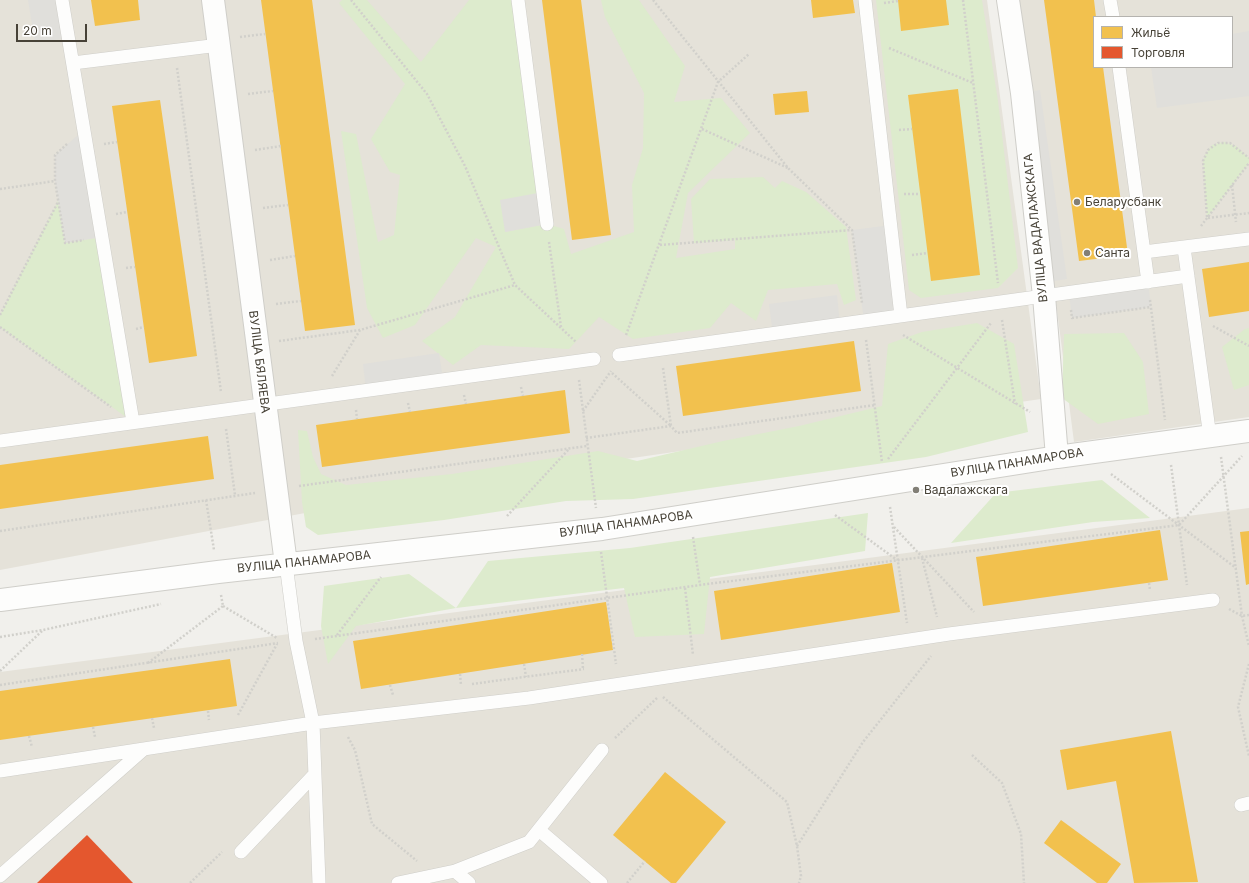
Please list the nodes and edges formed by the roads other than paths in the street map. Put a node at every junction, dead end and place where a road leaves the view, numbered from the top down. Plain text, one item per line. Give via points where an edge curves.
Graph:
1 (62, 0) edge
2 (213, 0) edge
3 (518, 0) edge
4 (1008, 0) edge
5 (1110, 0) edge
6 (871, 2) edge
7 (1112, 16) edge
8 (228, 41) junction
9 (73, 62) junction
10 (1119, 68) edge
11 (547, 224) road end
12 (1244, 240) edge
13 (1184, 248) junction
14 (1144, 252) junction
15 (1188, 276) junction
16 (1148, 282) junction
17 (1044, 296) junction
18 (901, 316) junction
19 (619, 355) road end
20 (594, 359) dead end
21 (264, 404) junction
22 (133, 422) junction
23 (1249, 431) edge
24 (0, 441) edge
25 (1215, 445) junction
26 (1057, 457) junction
27 (286, 564) junction
28 (0, 600) edge
29 (1213, 600) dead end
30 (313, 723) junction
31 (144, 749) junction
32 (602, 750) dead end
33 (0, 771) edge
34 (314, 775) junction
35 (539, 830) junction
36 (241, 852) dead end
37 (455, 871) junction
38 (0, 876) edge
39 (319, 883) edge
40 (398, 883) edge
41 (470, 883) edge
42 (601, 883) edge

1 - 9 lane
2 - 8 street, ВУЛІЦА БЯЛЯЕВА
3 - 11 lane
4 - 17 street, ВУЛІЦА ВАДАЛАЖСКАГА via 1022,93
5 - 7 lane
6 - 18 lane
8 - 9 lane
8 - 21 street, ВУЛІЦА БЯЛЯЕВА
9 - 22 lane
10 - 14 lane
12 - 13 lane
13 - 14 lane
13 - 15 lane
14 - 16 lane
15 - 16 lane
15 - 25 lane
16 - 17 lane
17 - 18 lane
17 - 26 street, ВУЛІЦА ВАДАЛАЖСКАГА
18 - 19 lane
20 - 21 lane
21 - 22 lane
21 - 27 street, ВУЛІЦА БЯЛЯЕВА
22 - 24 lane
23 - 25 street, ВУЛІЦА ПАНАМАРОВА
25 - 26 street, ВУЛІЦА ПАНАМАРОВА
26 - 27 street, ВУЛІЦА ПАНАМАРОВА via 601,537
27 - 28 street, ВУЛІЦА ПАНАМАРОВА
27 - 30 lane, ВУЛІЦА БЯЛЯЕВА via 296,641
29 - 30 lane via 949,634 529,698
30 - 31 lane
30 - 34 lane, ВУЛІЦА БЯЛЯЕВА
31 - 33 lane
31 - 38 lane
32 - 35 lane
34 - 36 lane
34 - 39 lane, ВУЛІЦА БЯЛЯЕВА
35 - 37 lane via 530,842
35 - 42 lane
37 - 40 lane
37 - 41 lane

